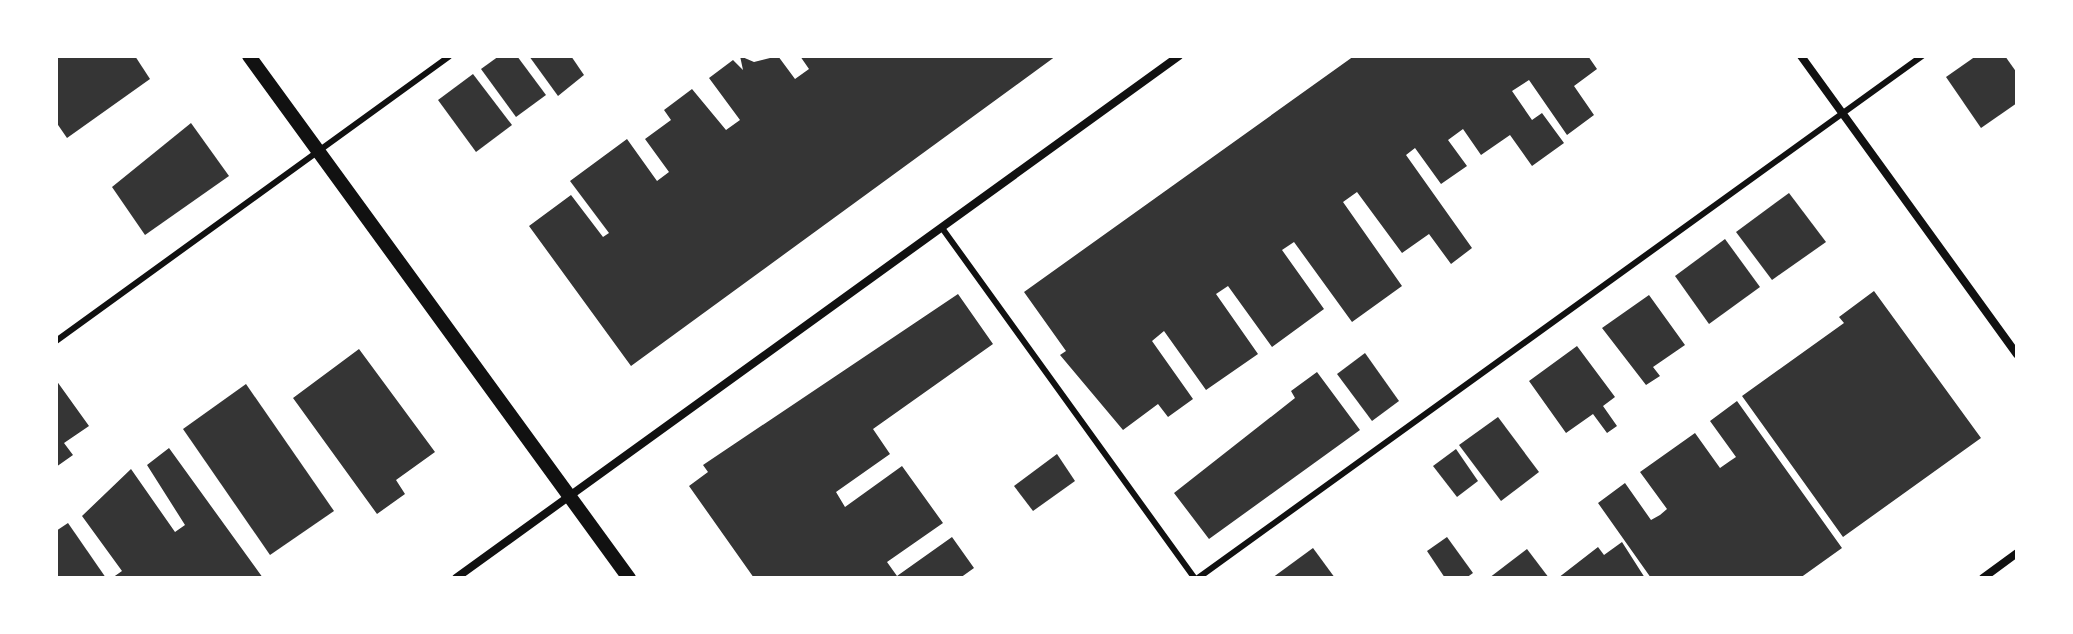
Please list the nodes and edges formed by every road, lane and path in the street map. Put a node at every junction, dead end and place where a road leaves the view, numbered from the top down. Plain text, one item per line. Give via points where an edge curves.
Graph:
1 (249, 56) edge
2 (449, 56) edge
3 (1179, 56) edge
4 (1801, 56) edge
5 (1922, 56) edge
6 (1843, 114) junction
7 (318, 151) junction
8 (942, 228) junction
9 (56, 341) edge
10 (2017, 354) edge
11 (570, 496) junction
12 (2017, 553) edge
13 (456, 578) edge
14 (629, 578) edge
15 (1196, 578) edge
16 (1983, 578) edge

1 - 7 street
2 - 7 lane
3 - 8 street
4 - 6 street
5 - 6 lane
6 - 10 street
6 - 15 lane
7 - 9 lane
7 - 11 street
8 - 11 street
8 - 15 lane
11 - 13 street
11 - 14 street
12 - 16 street

